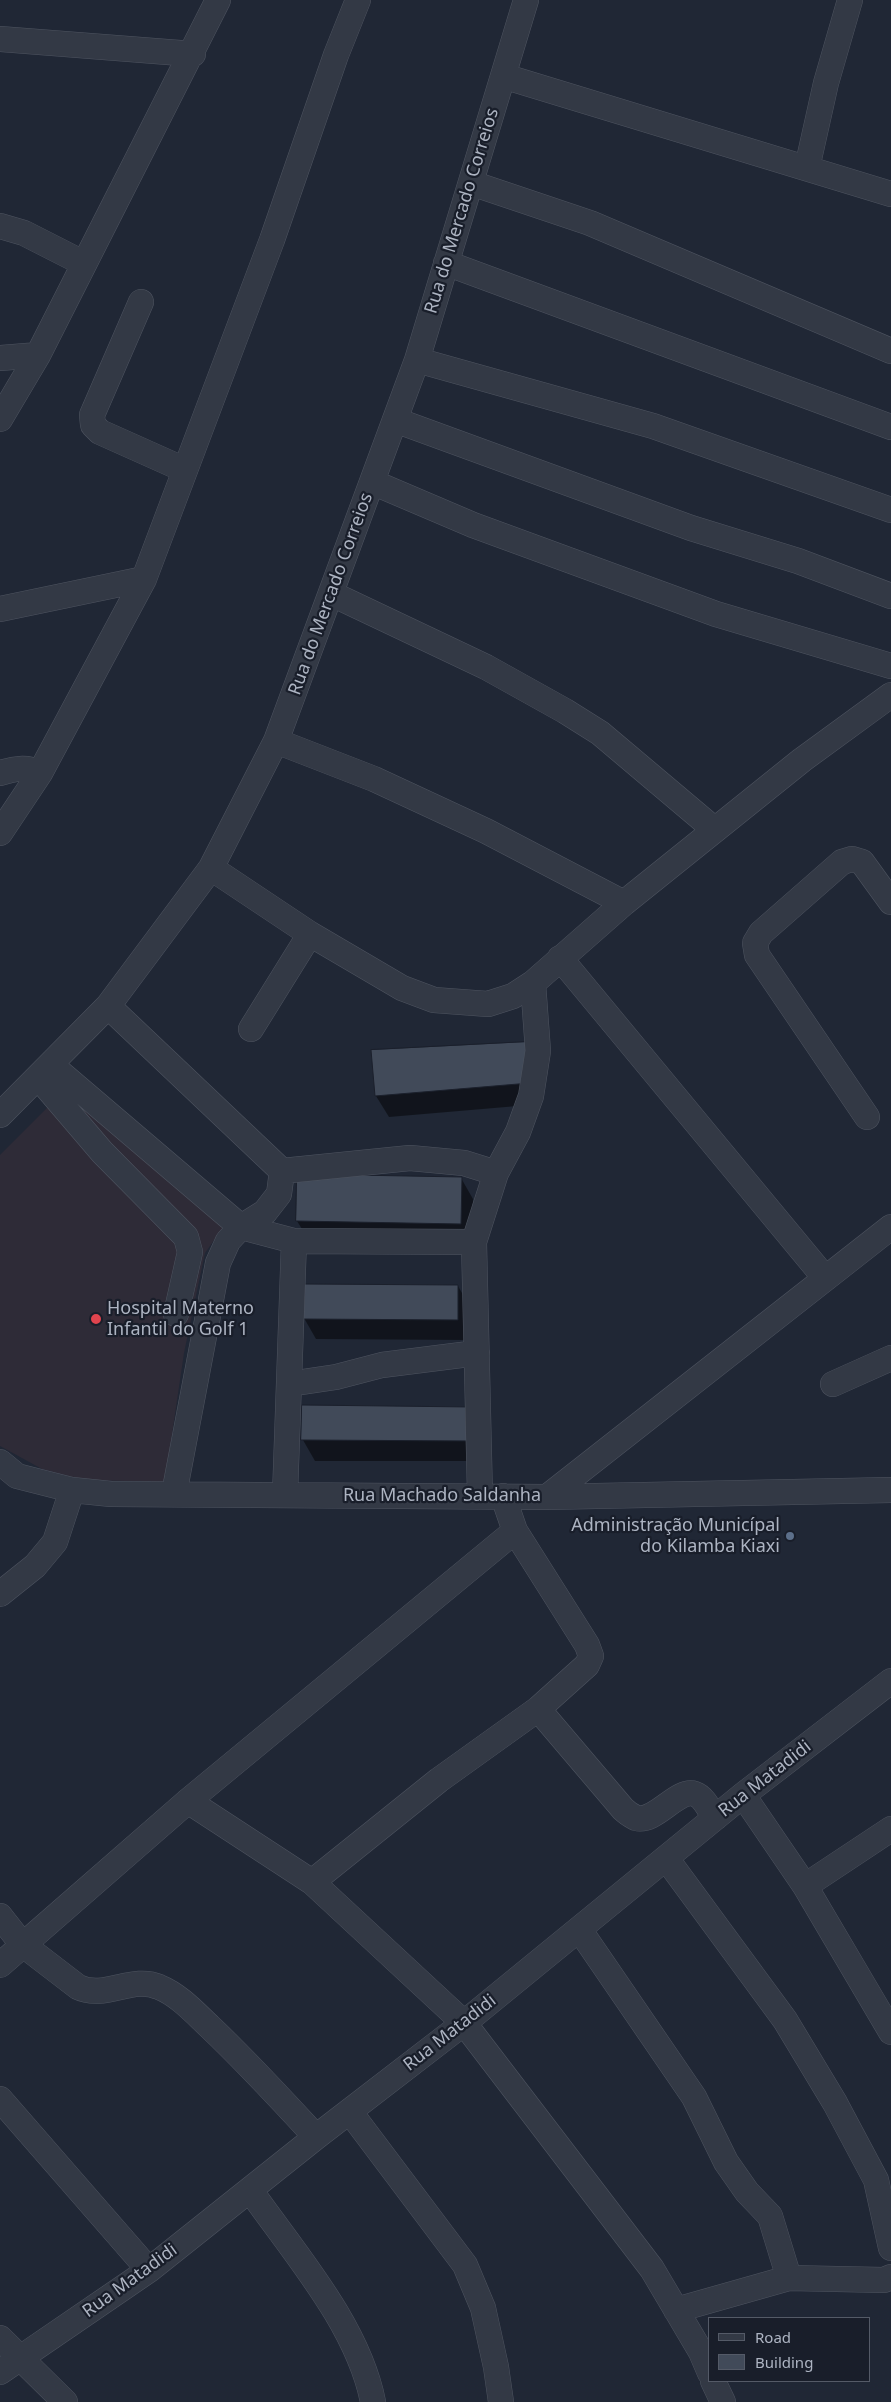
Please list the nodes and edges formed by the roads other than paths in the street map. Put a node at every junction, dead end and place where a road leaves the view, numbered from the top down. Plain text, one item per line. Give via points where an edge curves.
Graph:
1 (218, 0) edge
2 (358, 0) edge
3 (850, 0) edge
4 (522, 1) edge
5 (0, 39) edge
6 (193, 54) junction
7 (503, 76) junction
8 (807, 168) junction
9 (471, 183) junction
10 (891, 194) edge
11 (0, 226) edge
12 (83, 262) junction
13 (446, 263) junction
14 (141, 302) dead end
15 (891, 351) edge
16 (38, 355) junction
17 (0, 358) edge
18 (417, 360) junction
19 (0, 419) edge
20 (395, 420) junction
21 (891, 427) edge
22 (185, 470) junction
23 (372, 482) junction
24 (891, 510) edge
25 (144, 579) junction
26 (332, 594) junction
27 (891, 596) edge
28 (0, 609) edge
29 (891, 666) edge
30 (889, 700) edge
31 (276, 742) junction
32 (0, 773) edge
33 (40, 774) junction
34 (715, 830) junction
35 (0, 833) edge
36 (211, 868) junction
37 (891, 902) edge
38 (624, 903) junction
39 (310, 934) junction
40 (560, 958) junction
41 (533, 982) junction
42 (108, 1006) junction
43 (251, 1029) dead end
44 (44, 1071) junction
45 (0, 1115) edge
46 (867, 1117) dead end
47 (282, 1171) junction
48 (496, 1173) junction
49 (241, 1227) junction
50 (891, 1227) edge
51 (294, 1241) junction
52 (474, 1242) junction
53 (825, 1278) junction
54 (176, 1314) dead end
55 (477, 1353) junction
56 (891, 1358) edge
57 (289, 1384) junction
58 (833, 1384) dead end
59 (0, 1462) edge
60 (72, 1490) junction
61 (891, 1490) edge
62 (174, 1494) junction
63 (285, 1495) junction
64 (491, 1496) junction
65 (547, 1496) junction
66 (516, 1531) junction
67 (0, 1594) edge
68 (891, 1681) edge
69 (538, 1709) junction
70 (743, 1795) junction
71 (188, 1801) junction
72 (715, 1818) junction
73 (890, 1831) edge
74 (666, 1858) junction
75 (312, 1882) junction
76 (805, 1886) junction
77 (0, 1916) edge
78 (579, 1929) junction
79 (22, 1944) junction
80 (0, 1965) edge
81 (464, 2023) junction
82 (891, 2032) edge
83 (0, 2099) edge
84 (350, 2112) junction
85 (316, 2137) junction
86 (250, 2190) junction
87 (891, 2248) edge
88 (149, 2270) junction
89 (891, 2277) edge
90 (789, 2278) junction
91 (676, 2310) junction
92 (0, 2338) edge
93 (10, 2365) edge
94 (708, 2368) edge
95 (713, 2382) edge
96 (65, 2402) edge
97 (373, 2402) edge
98 (501, 2402) edge
99 (722, 2402) edge

1 - 6 street
2 - 22 street
3 - 8 street via 826,83
4 - 7 street, Rua do Mercado Correios
5 - 6 street
6 - 12 street
7 - 8 street
7 - 9 street, Rua do Mercado Correios
8 - 10 street
9 - 13 street, Rua do Mercado Correios
9 - 15 street via 590,223
11 - 12 street via 24,233
12 - 16 street
13 - 18 street, Rua do Mercado Correios
13 - 21 street
14 - 22 street via 92,415 94,425 100,432
16 - 17 street
16 - 19 street
18 - 20 street, Rua do Mercado Correios
18 - 24 street via 653,426
20 - 23 street, Rua do Mercado Correios
20 - 27 street via 691,528 798,561
22 - 25 street
23 - 26 street, Rua do Mercado Correios
23 - 29 street via 473,525 716,614
25 - 28 street
25 - 33 street
26 - 31 street, Rua do Mercado Correios
26 - 34 street via 486,668 572,715 600,733
30 - 34 street via 802,760
31 - 36 street, Rua do Mercado Correios
31 - 38 street via 374,779
32 - 33 street via 24,768
33 - 35 street
34 - 38 street
36 - 39 street
36 - 42 street, Rua do Mercado Correios
37 - 46 street via 862,862 852,859 842,862 761,933 755,944 757,955
38 - 40 street
39 - 41 street via 402,988 434,1000 488,1004 513,996
39 - 43 street
40 - 41 street
40 - 53 street
41 - 48 street via 538,1051 531,1096 518,1132
42 - 44 street, Rua do Mercado Correios
42 - 47 street
44 - 45 street, Rua do Mercado Correios
44 - 49 street
44 - 54 street via 102,1152 186,1237 190,1252
47 - 48 street via 410,1158 464,1163
47 - 49 street via 279,1194 265,1212
48 - 52 street
49 - 51 street
49 - 62 street via 228,1241 218,1263
50 - 53 street
51 - 52 street
51 - 57 street
52 - 55 street
53 - 65 street
55 - 57 street via 382,1365
55 - 64 street
56 - 58 street
57 - 63 street
59 - 60 street, Rua Machado Saldanha via 18,1476
60 - 62 street, Rua Machado Saldanha
60 - 67 street via 54,1542 35,1566
61 - 65 street, Rua Machado Saldanha
62 - 63 street, Rua Machado Saldanha
63 - 64 street, Rua Machado Saldanha
64 - 65 street, Rua Machado Saldanha
64 - 66 street
66 - 69 street via 591,1656 587,1665 570,1682
66 - 71 street
68 - 70 street, Rua Matadidi
69 - 72 street via 623,1809 636,1818 648,1817 685,1794 695,1794 703,1800
69 - 75 street via 439,1780
70 - 72 street, Rua Matadidi
70 - 76 street
71 - 75 street
71 - 79 street
72 - 74 street, Rua Matadidi
73 - 76 street
74 - 78 street, Rua Matadidi
74 - 87 street via 785,2020 835,2103 876,2180
75 - 81 street
76 - 82 street
77 - 79 street
78 - 81 street, Rua Matadidi
78 - 90 street via 694,2096 726,2162 747,2192 770,2216
79 - 80 street
79 - 85 street via 87,1992 108,1991 131,1983 158,1986 182,2001 248,2062
81 - 84 street, Rua Matadidi
81 - 91 street via 652,2269
83 - 88 street
84 - 85 street, Rua Matadidi
84 - 98 street via 465,2265 482,2308
85 - 86 street, Rua Matadidi
86 - 88 street, Rua Matadidi
86 - 97 street via 341,2319 360,2357
88 - 93 street, Rua Matadidi
89 - 90 street via 884,2280
90 - 91 street
91 - 94 street
92 - 93 street
93 - 96 street
95 - 99 street

